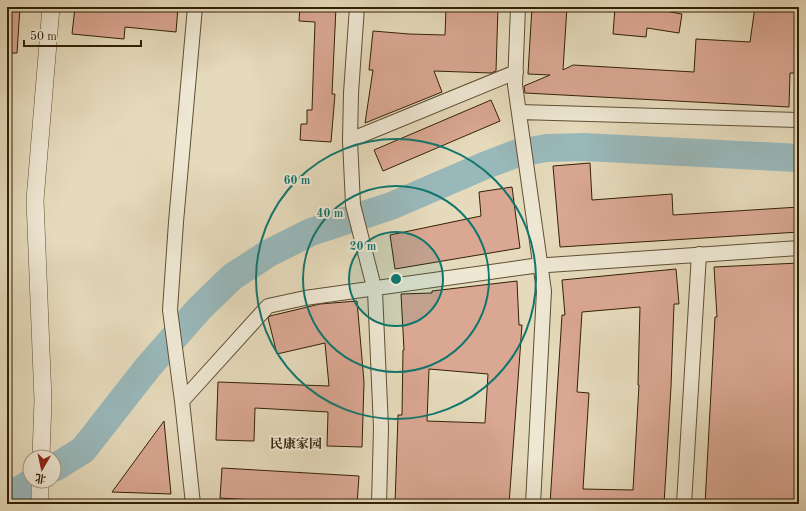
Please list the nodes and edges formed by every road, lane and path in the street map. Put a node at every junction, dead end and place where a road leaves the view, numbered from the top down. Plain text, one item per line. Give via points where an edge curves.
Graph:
1 (51, 7) edge
2 (195, 7) edge
3 (357, 7) edge
4 (518, 7) edge
5 (516, 72) junction
6 (519, 115) junction
7 (799, 120) edge
8 (350, 140) junction
9 (799, 248) edge
10 (699, 254) junction
11 (541, 265) junction
12 (375, 289) junction
13 (182, 398) junction
14 (41, 449) edge
15 (40, 489) edge
16 (40, 504) edge
17 (193, 504) edge
18 (379, 504) edge
19 (533, 504) edge
20 (684, 504) edge

1 - 14 street via 35,200 43,400
2 - 13 street via 170,310
3 - 8 street
4 - 5 street
5 - 6 street
5 - 8 street
6 - 7 street
6 - 11 street
8 - 12 street via 353,205
9 - 10 street
10 - 11 street
10 - 20 street
11 - 12 street
11 - 19 street via 544,292
12 - 13 street via 305,298 268,306
12 - 18 street via 381,428
13 - 17 street
15 - 16 street

